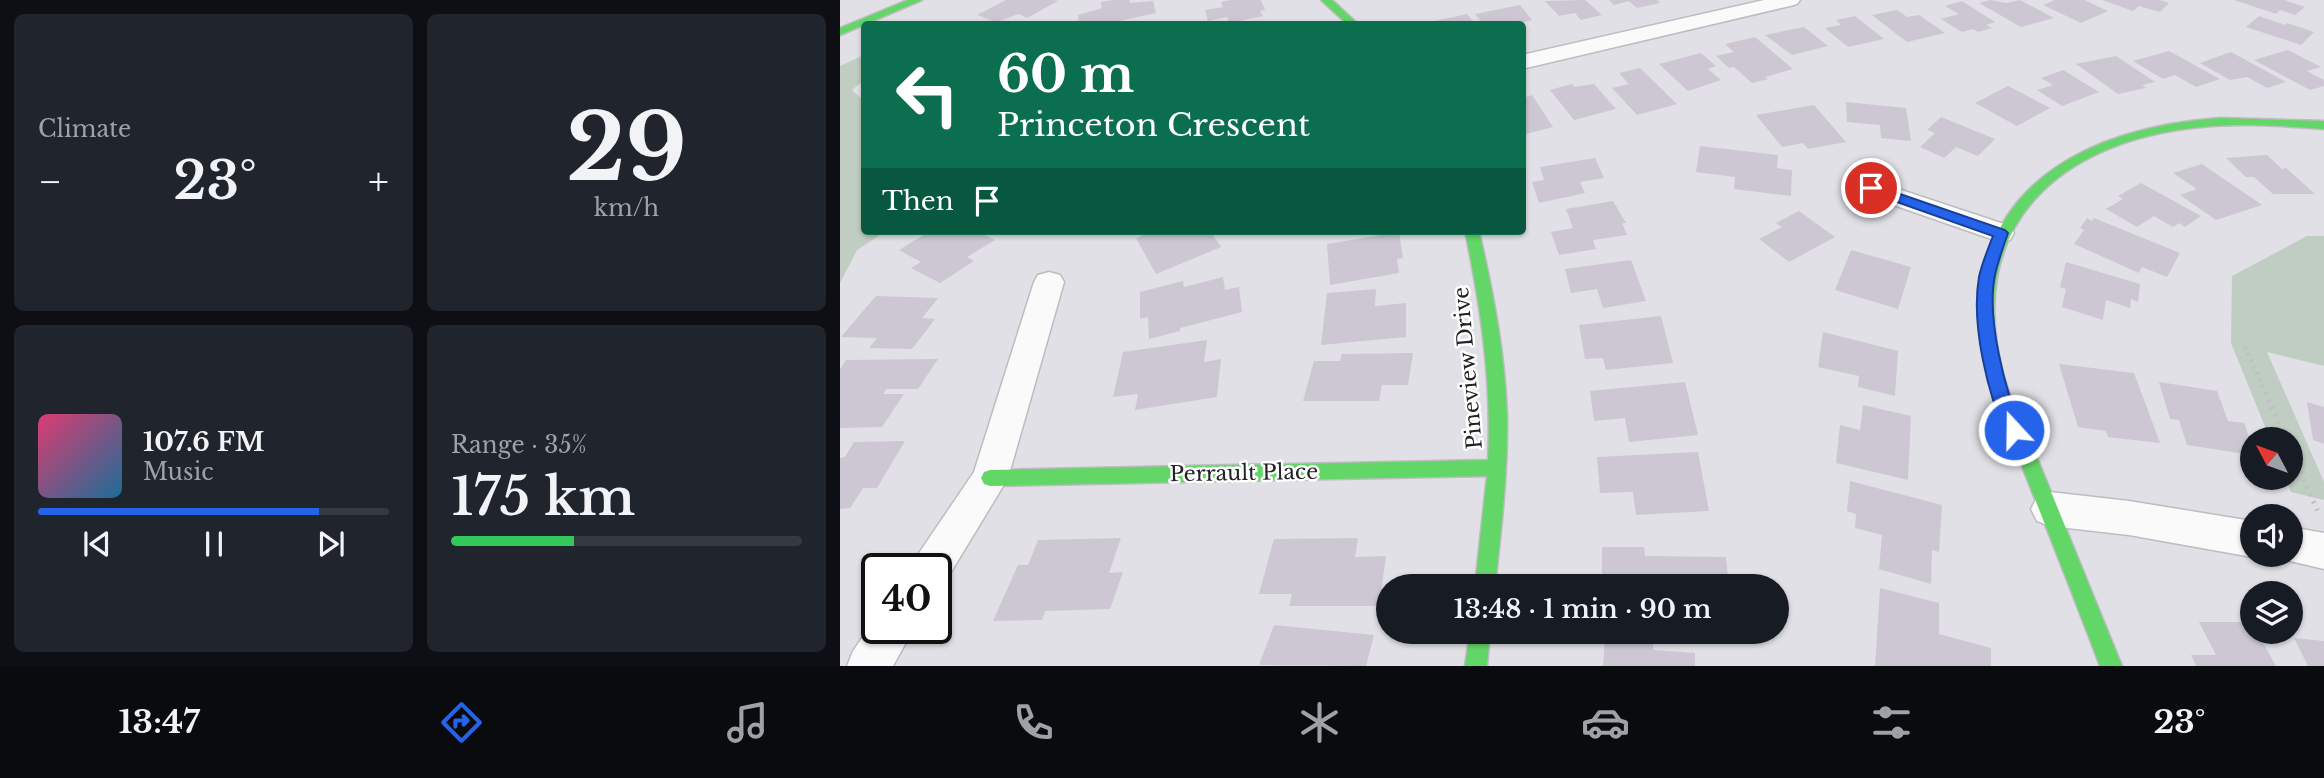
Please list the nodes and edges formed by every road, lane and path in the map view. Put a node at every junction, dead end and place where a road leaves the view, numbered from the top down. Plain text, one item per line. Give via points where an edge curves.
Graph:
1 (916, 0) edge
2 (1326, 0) edge
3 (1790, 0) edge
4 (866, 21) edge
5 (1350, 21) edge
6 (861, 23) edge
7 (840, 32) edge
8 (1526, 61) edge
9 (2324, 125) edge
10 (1871, 188) dead end
11 (2000, 233) junction
12 (1473, 235) edge
13 (1049, 282) dead end
14 (2245, 346) dead end
15 (2281, 427) edge
16 (1497, 468) junction
17 (990, 478) junction
18 (2303, 483) edge
19 (2050, 509) junction
20 (2321, 533) edge
21 (2240, 537) edge
22 (2303, 540) edge
23 (942, 553) edge
24 (1486, 574) edge
25 (882, 644) edge
26 (1479, 644) edge
27 (868, 666) edge
28 (1476, 666) edge
29 (2111, 666) edge

1 - 4 street
2 - 5 street
3 - 8 street
6 - 7 street
9 - 11 street via 2185,125 2111,144 2048,176 2014,210
10 - 11 street
11 - 19 street via 1987,278 1986,331 2004,408
12 - 16 street, Pineview Drive via 1489,316
13 - 17 street
14 - 15 path
16 - 17 street, Perrault Place
16 - 24 street, Pineview Drive
17 - 23 street
18 - 20 path
19 - 21 street
19 - 29 street
20 - 22 street
25 - 27 street
26 - 28 street

